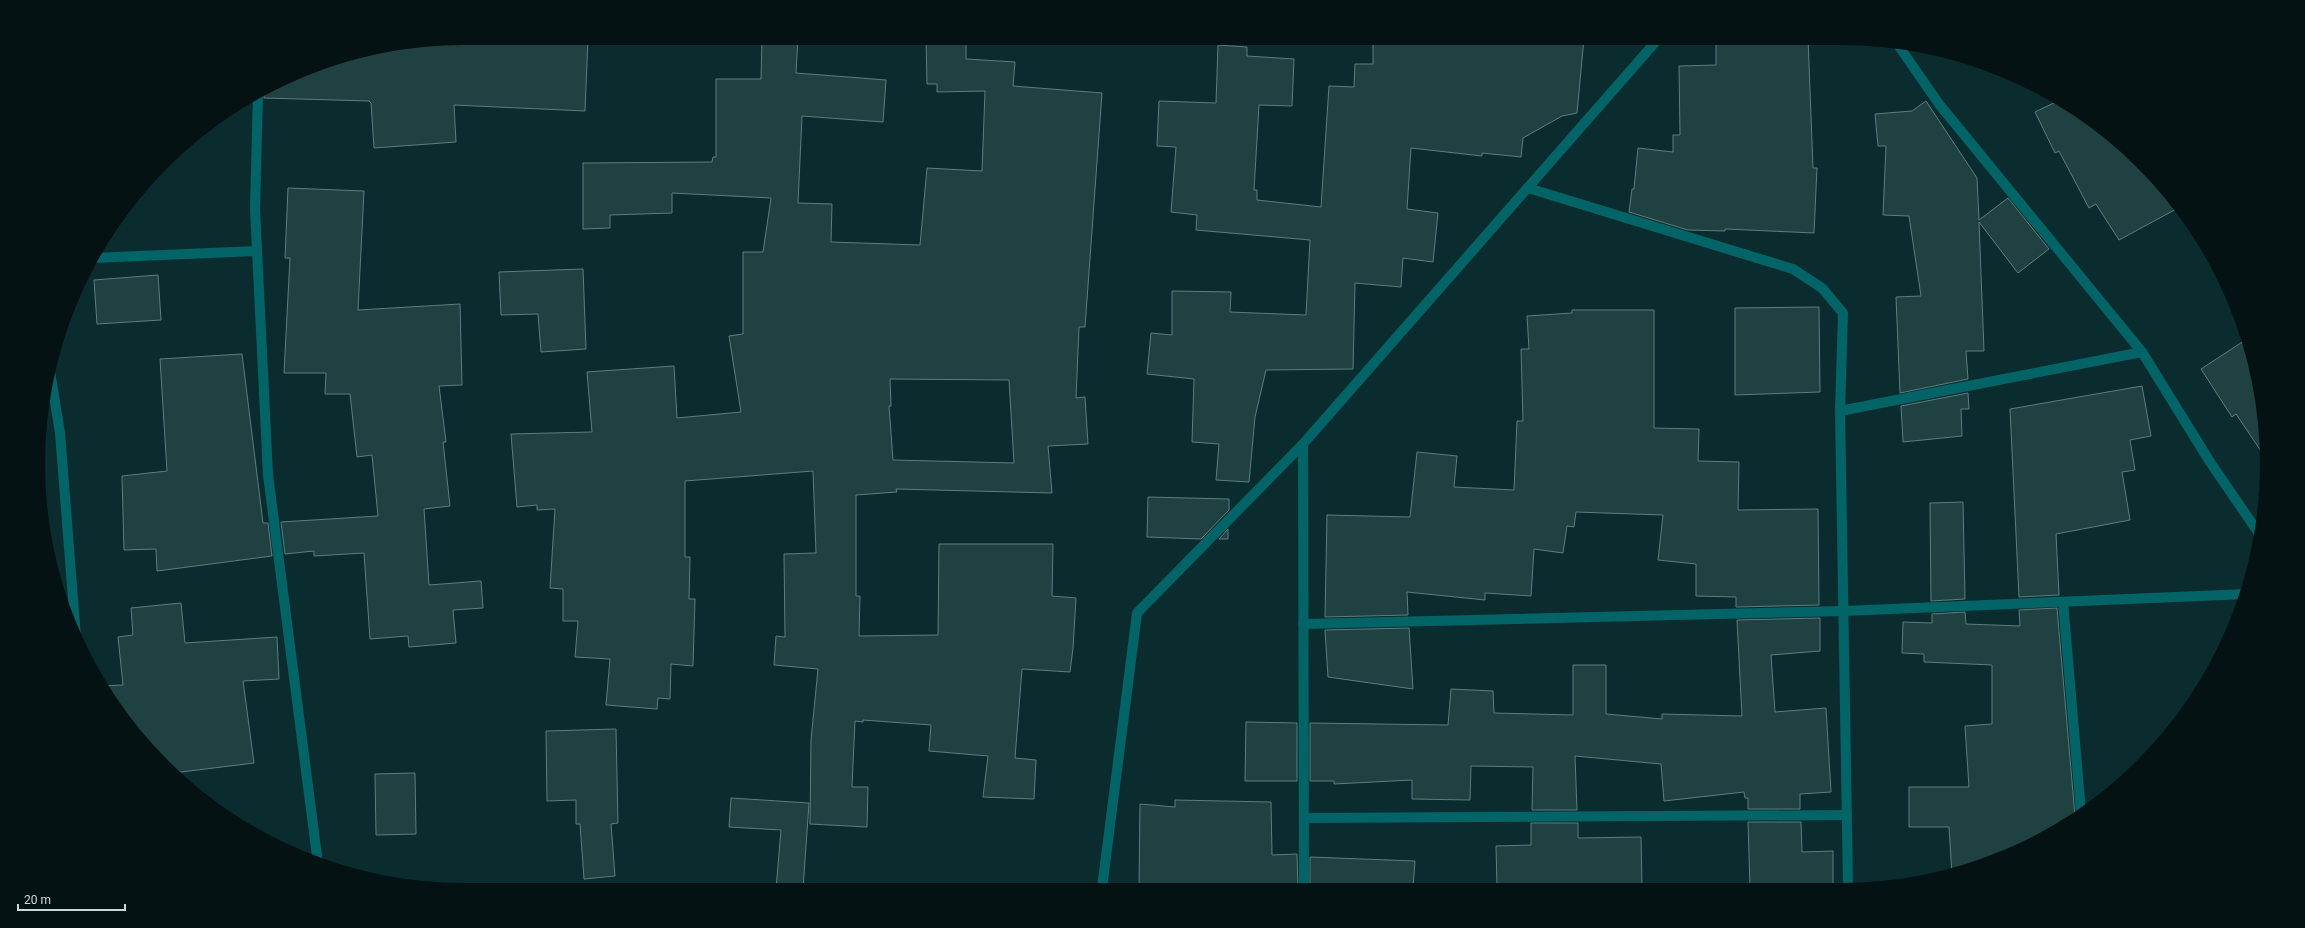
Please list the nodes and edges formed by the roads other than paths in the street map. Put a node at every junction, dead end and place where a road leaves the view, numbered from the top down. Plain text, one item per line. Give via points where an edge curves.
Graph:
1 (1653, 45) edge
2 (1901, 50) edge
3 (258, 99) edge
4 (1528, 188) junction
5 (257, 250) junction
6 (99, 258) edge
7 (2142, 352) junction
8 (52, 386) edge
9 (1840, 411) junction
10 (1303, 444) junction
11 (2255, 527) edge
12 (2239, 596) edge
13 (2063, 602) junction
14 (1844, 610) junction
15 (74, 618) edge
16 (1303, 624) junction
17 (2081, 807) edge
18 (1847, 815) junction
19 (1304, 818) junction
20 (317, 856) edge
21 (1103, 883) edge
22 (1304, 883) edge
23 (1848, 883) edge

1 - 4 street
2 - 7 street via 1939,104
3 - 5 street via 255,209
4 - 9 street via 1793,269 1822,288 1843,313
4 - 10 street
5 - 6 street
5 - 20 street via 268,475
7 - 9 street
7 - 11 street via 2210,462
8 - 15 street via 60,433
9 - 14 street
10 - 16 street
10 - 21 street via 1137,613
12 - 13 street
13 - 14 street
13 - 17 street
14 - 16 street
14 - 18 street
16 - 19 street
18 - 19 street
18 - 23 street
19 - 22 street

